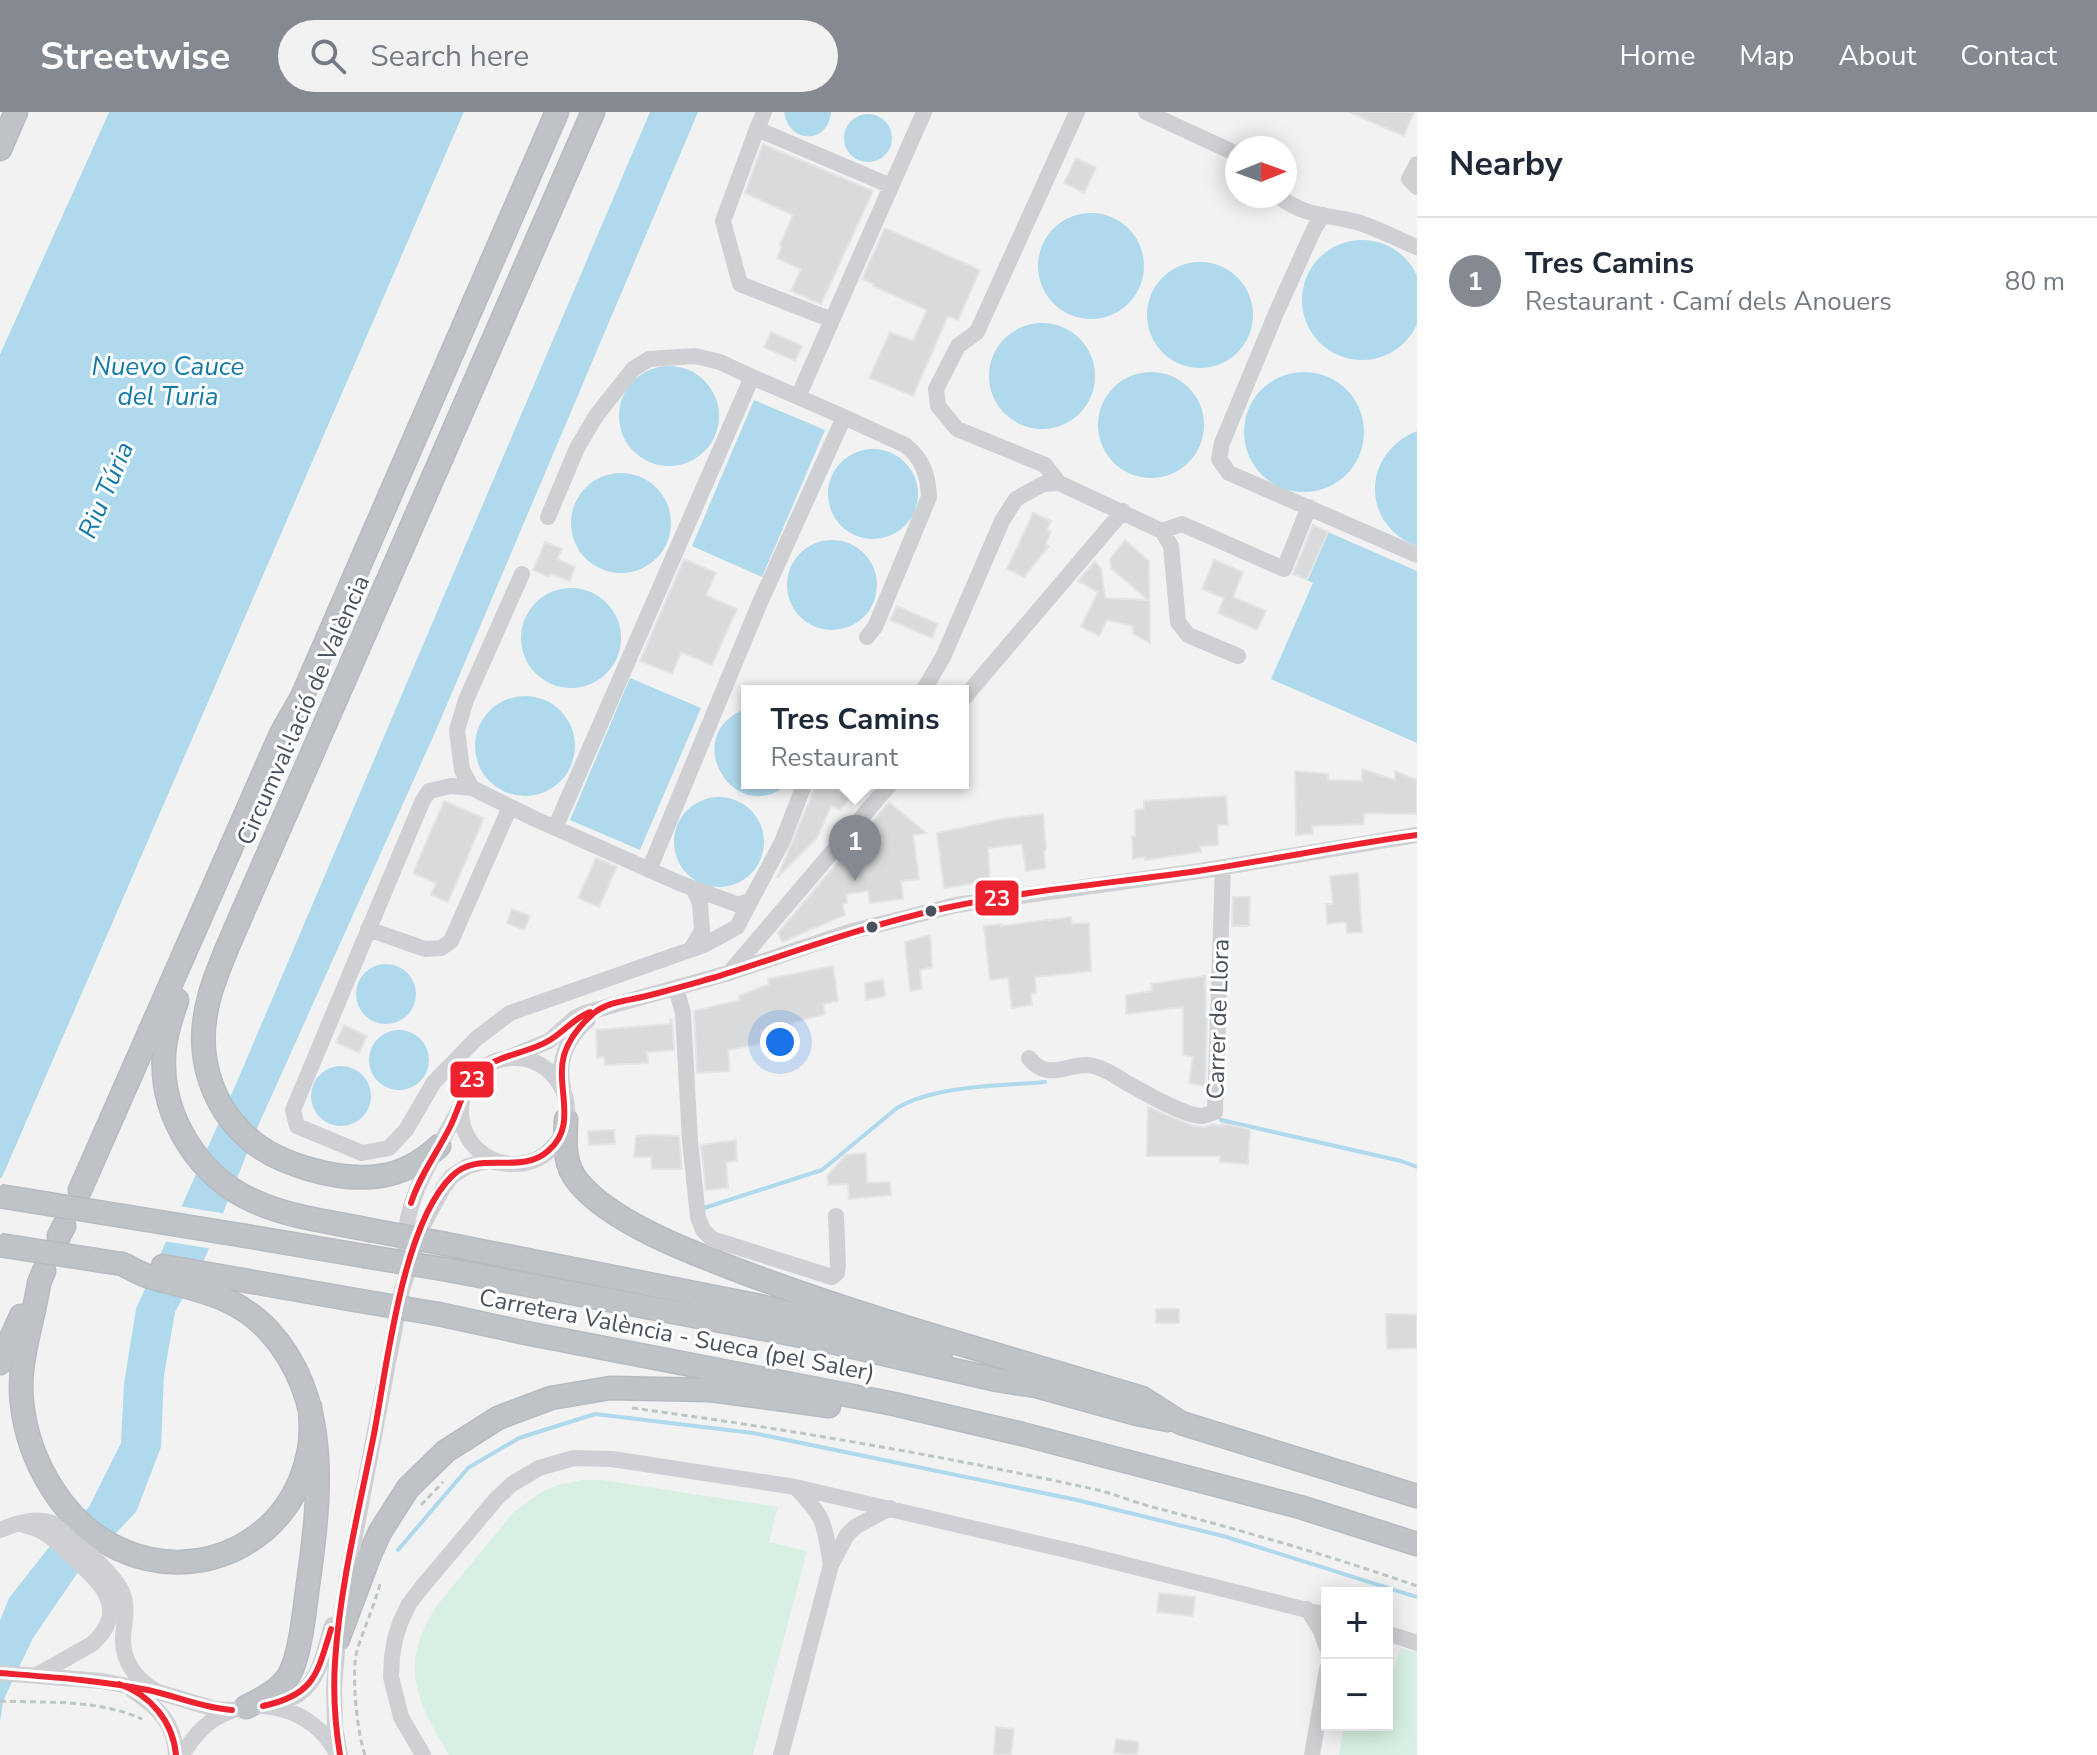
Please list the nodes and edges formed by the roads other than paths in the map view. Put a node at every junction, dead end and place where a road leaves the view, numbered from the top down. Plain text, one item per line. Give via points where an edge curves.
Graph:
1 (16, 112) edge
2 (557, 112) edge
3 (593, 112) edge
4 (764, 112) edge
5 (924, 112) edge
6 (1077, 112) edge
7 (1146, 112) edge
8 (757, 129) junction
9 (1225, 148) edge
10 (0, 149) edge
11 (1417, 164) edge
12 (891, 186) junction
13 (1417, 187) edge
14 (1297, 208) edge
15 (1323, 215) junction
16 (1417, 247) edge
17 (832, 320) junction
18 (752, 377) junction
19 (798, 397) junction
20 (844, 417) junction
21 (1059, 483) junction
22 (1309, 507) junction
23 (1123, 511) junction
24 (548, 517) dead end
25 (1162, 531) junction
26 (1417, 555) edge
27 (522, 574) dead end
28 (867, 637) dead end
29 (1238, 656) dead end
30 (927, 685) edge
31 (969, 692) edge
32 (302, 697) junction
33 (472, 788) junction
34 (803, 789) edge
35 (886, 789) edge
36 (510, 807) junction
37 (555, 828) junction
38 (1417, 835) edge
39 (1223, 867) junction
40 (649, 870) junction
41 (693, 888) junction
42 (751, 900) junction
43 (368, 929) junction
44 (691, 949) junction
45 (729, 973) junction
46 (676, 988) junction
47 (600, 1009) junction
48 (507, 1058) junction
49 (1029, 1058) dead end
50 (564, 1093) junction
51 (461, 1104) junction
52 (566, 1120) junction
53 (439, 1146) junction
54 (499, 1163) junction
55 (80, 1190) dead end
56 (0, 1196) edge
57 (836, 1216) dead end
58 (0, 1245) edge
59 (224, 1287) junction
60 (402, 1290) junction
61 (0, 1363) edge
62 (1036, 1386) junction
63 (310, 1407) junction
64 (1181, 1423) junction
65 (1022, 1434) junction
66 (795, 1487) junction
67 (1417, 1496) edge
68 (890, 1508) junction
69 (7, 1527) edge
70 (1417, 1544) edge
71 (831, 1565) junction
72 (103, 1576) junction
73 (347, 1577) junction
74 (1307, 1609) junction
75 (1321, 1613) edge
76 (1321, 1631) edge
77 (1393, 1636) edge
78 (338, 1639) junction
79 (1417, 1643) edge
80 (0, 1673) edge
81 (37, 1675) junction
82 (125, 1686) junction
83 (158, 1692) junction
84 (247, 1708) junction
85 (1321, 1708) edge
86 (179, 1755) edge
87 (338, 1755) edge
88 (423, 1755) edge
89 (781, 1755) edge
90 (1312, 1755) edge

1 - 10 highway
2 - 32 highway, Circumval·lació de València
3 - 53 highway, Circumval·lació de València via 220,966 203,1033 205,1062 227,1114 249,1139 279,1157 349,1177 380,1177 407,1168
4 - 8 street
5 - 12 street
6 - 21 street via 977,332 958,346 936,389 938,406 957,429 1045,465
7 - 9 street
8 - 12 street
8 - 17 street via 723,221 740,284
11 - 13 street via 1409,179
12 - 17 street
14 - 15 street
15 - 16 street via 1361,223
15 - 22 street via 1277,311 1219,459 1229,473
17 - 19 street
18 - 19 street
18 - 24 street via 695,356 649,359 633,369 577,448
18 - 37 street
19 - 20 street
20 - 28 street via 905,445 923,465 928,482 929,497
20 - 40 street
21 - 23 street
21 - 30 street via 1043,484 1016,499
22 - 25 street via 1284,569 1182,524
22 - 26 street
23 - 25 street
23 - 31 street
25 - 29 street via 1171,546 1178,622 1188,635
27 - 33 street via 457,730 462,770
32 - 55 highway, Circumval·lació de València
32 - 62 highway, bridge via 292,740 171,1016 165,1082 186,1141 205,1166 241,1195 288,1213 841,1325 1001,1369
33 - 36 street
33 - 43 street via 429,791
34 - 42 street
35 - 45 street
36 - 37 street
36 - 43 street via 451,941 425,949
37 - 40 street
38 - 39 street
39 - 45 street via 956,905 849,932
39 - 49 street, Carrer de Llora via 1215,1112 1188,1113 1090,1065 1051,1072
40 - 41 street
41 - 42 street via 739,905
41 - 44 street via 702,931
42 - 44 street via 737,927
43 - 44 street via 293,1110 297,1126 362,1153 389,1148 434,1082 510,1013
45 - 46 street
46 - 47 street
46 - 57 street via 683,1013 690,1141 703,1230 712,1239 832,1277 838,1266
47 - 48 street via 576,1017 549,1041
47 - 50 street via 565,1048
48 - 50 street via 542,1066
48 - 51 street via 472,1078
50 - 52 street
51 - 53 street
51 - 54 street via 470,1141
52 - 54 street via 547,1153 524,1164
52 - 64 highway via 567,1160 579,1183 597,1201 655,1235 795,1292 1142,1398
53 - 60 street via 408,1212
54 - 60 street via 468,1166 452,1176 422,1227
56 - 62 highway, Carretera València - Sueca (pel Saler), bridge via 443,1269
58 - 59 highway, bridge via 122,1264 202,1290
59 - 63 highway via 271,1333 294,1367
59 - 65 highway, Carretera València - Sueca (pel Saler), bridge via 438,1314
60 - 73 street
61 - 63 highway via 41,1277 23,1355 21,1401 33,1451 66,1506 100,1538 122,1551 168,1562 202,1561 233,1551 274,1522 304,1469
62 - 64 highway, Carretera València - Sueca (pel Saler)
63 - 84 highway via 318,1473 316,1510 296,1654 282,1684
64 - 67 highway
65 - 70 highway, Carretera València - Sueca (pel Saler)
65 - 78 highway via 710,1390 610,1388 551,1398 485,1426 446,1451 408,1488 380,1532
66 - 68 street
66 - 71 street via 821,1515
66 - 88 street via 593,1458 539,1468 512,1484 422,1587 400,1623 391,1677 401,1717
68 - 71 street via 855,1527
68 - 74 street
69 - 72 street via 46,1521
71 - 89 street
72 - 81 street via 109,1603 104,1631 92,1644
72 - 83 street via 118,1584 125,1600 126,1659 141,1682
73 - 78 street
73 - 84 street via 313,1679 298,1696
74 - 75 street
74 - 76 street
77 - 79 street
78 - 87 street
80 - 81 street
81 - 82 street
82 - 83 street
82 - 86 street via 165,1717
83 - 84 street via 205,1707
84 - 86 street via 217,1717
84 - 87 street via 281,1708 297,1714 325,1736
85 - 90 street

